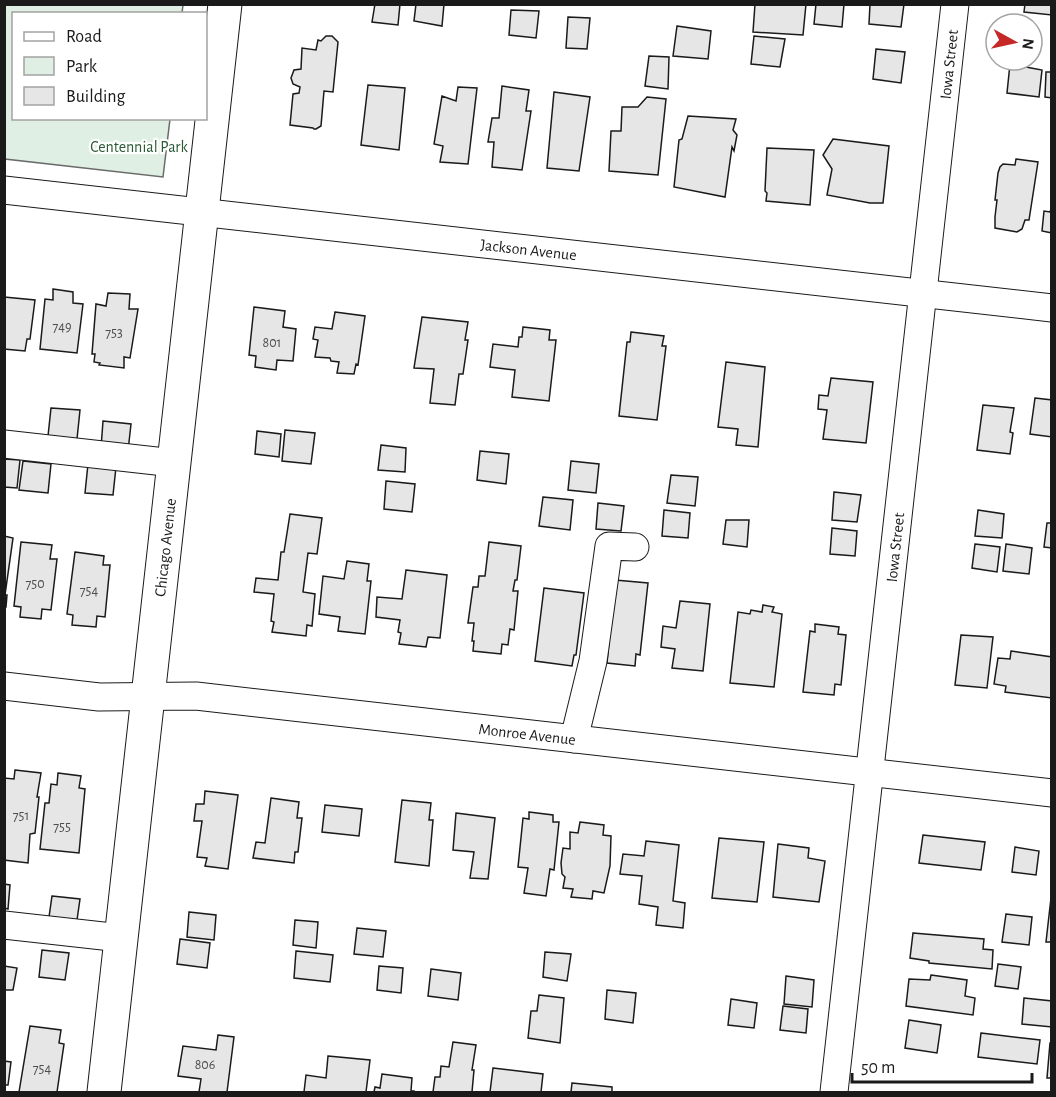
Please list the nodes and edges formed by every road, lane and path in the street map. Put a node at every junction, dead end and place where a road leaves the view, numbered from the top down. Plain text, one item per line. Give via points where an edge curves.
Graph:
1 (225, 4) edge
2 (955, 4) edge
3 (4, 190) edge
4 (202, 213) junction
5 (923, 294) junction
6 (1052, 308) edge
7 (4, 444) edge
8 (174, 463) junction
9 (636, 547) dead end
10 (4, 686) edge
11 (148, 697) junction
12 (574, 739) junction
13 (870, 772) junction
14 (1052, 793) edge
15 (4, 925) edge
16 (121, 938) junction
17 (104, 1092) edge
18 (834, 1092) edge

1 - 4 main road, Chicago Avenue
2 - 5 street, Iowa Street
3 - 4 street, Jackson Avenue
4 - 5 street, Jackson Avenue
4 - 8 main road, Chicago Avenue
5 - 6 street, Jackson Avenue
5 - 13 street, Iowa Street
7 - 8 street
8 - 11 main road, Chicago Avenue
9 - 12 street via 609,546 593,661
10 - 11 street, Monroe Avenue via 99,697
11 - 12 street, Monroe Avenue via 196,696
11 - 16 main road, Chicago Avenue
12 - 13 street, Monroe Avenue
13 - 14 street, Monroe Avenue
13 - 18 street, Iowa Street
15 - 16 street
16 - 17 main road, Chicago Avenue

